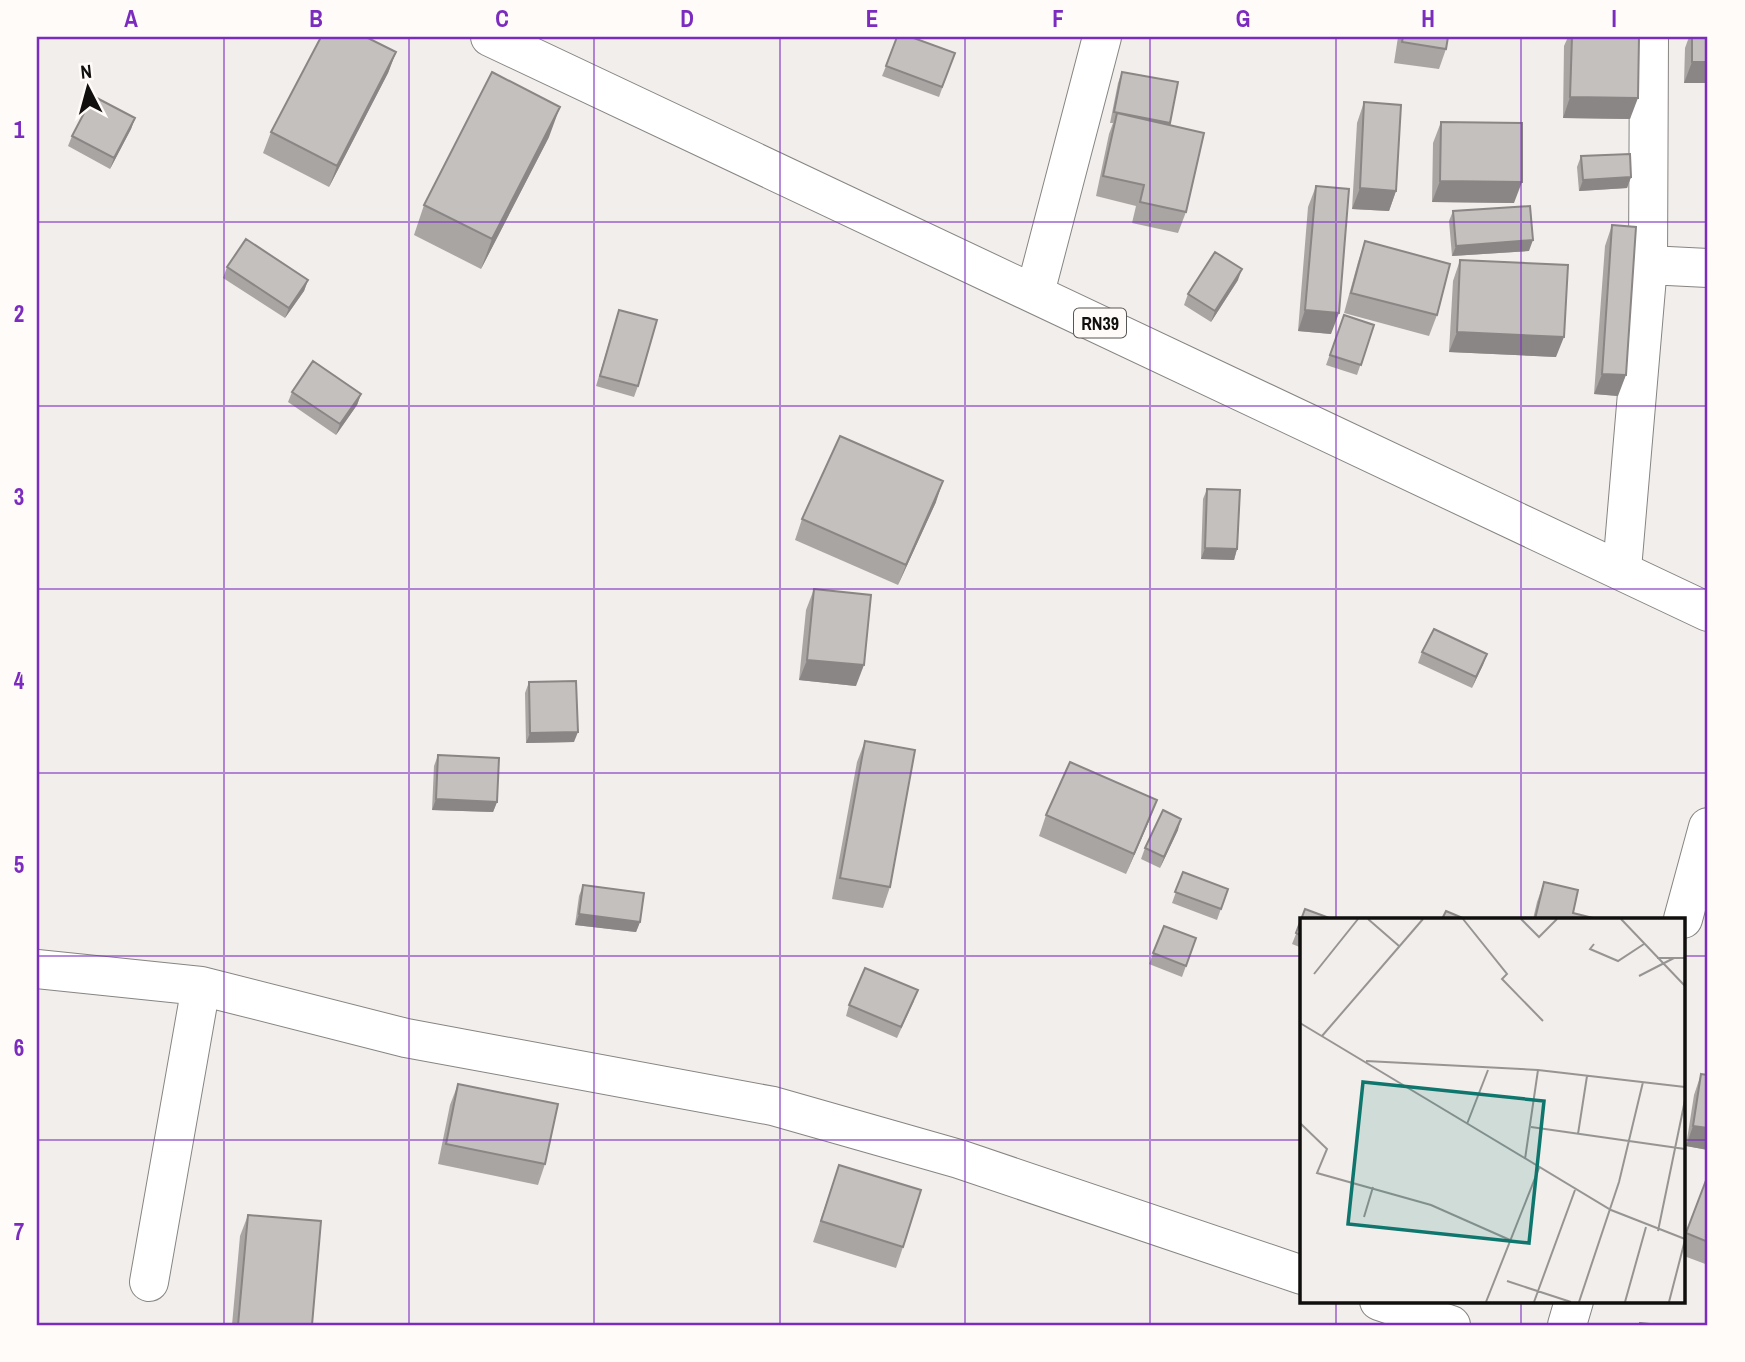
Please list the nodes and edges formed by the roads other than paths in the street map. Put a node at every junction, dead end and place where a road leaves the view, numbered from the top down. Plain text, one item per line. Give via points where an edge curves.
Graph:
1 (490, 37) edge
2 (1102, 37) edge
3 (1649, 37) edge
4 (1648, 265) junction
5 (1708, 268) edge
6 (1035, 293) junction
7 (1622, 569) junction
8 (1708, 612) edge
9 (1708, 827) edge
10 (1683, 918) edge
11 (37, 969) edge
12 (201, 986) junction
13 (1300, 1274) edge
14 (149, 1282) dead end
15 (1382, 1302) edge
16 (1574, 1302) edge
17 (1451, 1325) edge
18 (1567, 1325) edge

1 - 6 main road, RN39
2 - 6 main road
3 - 4 main road
4 - 5 main road
4 - 7 main road
6 - 7 main road, RN39
7 - 8 main road, RN39
9 - 10 main road
11 - 12 main road
12 - 13 main road via 406,1038 773,1106 959,1159
12 - 14 main road
15 - 17 main road
16 - 18 main road

